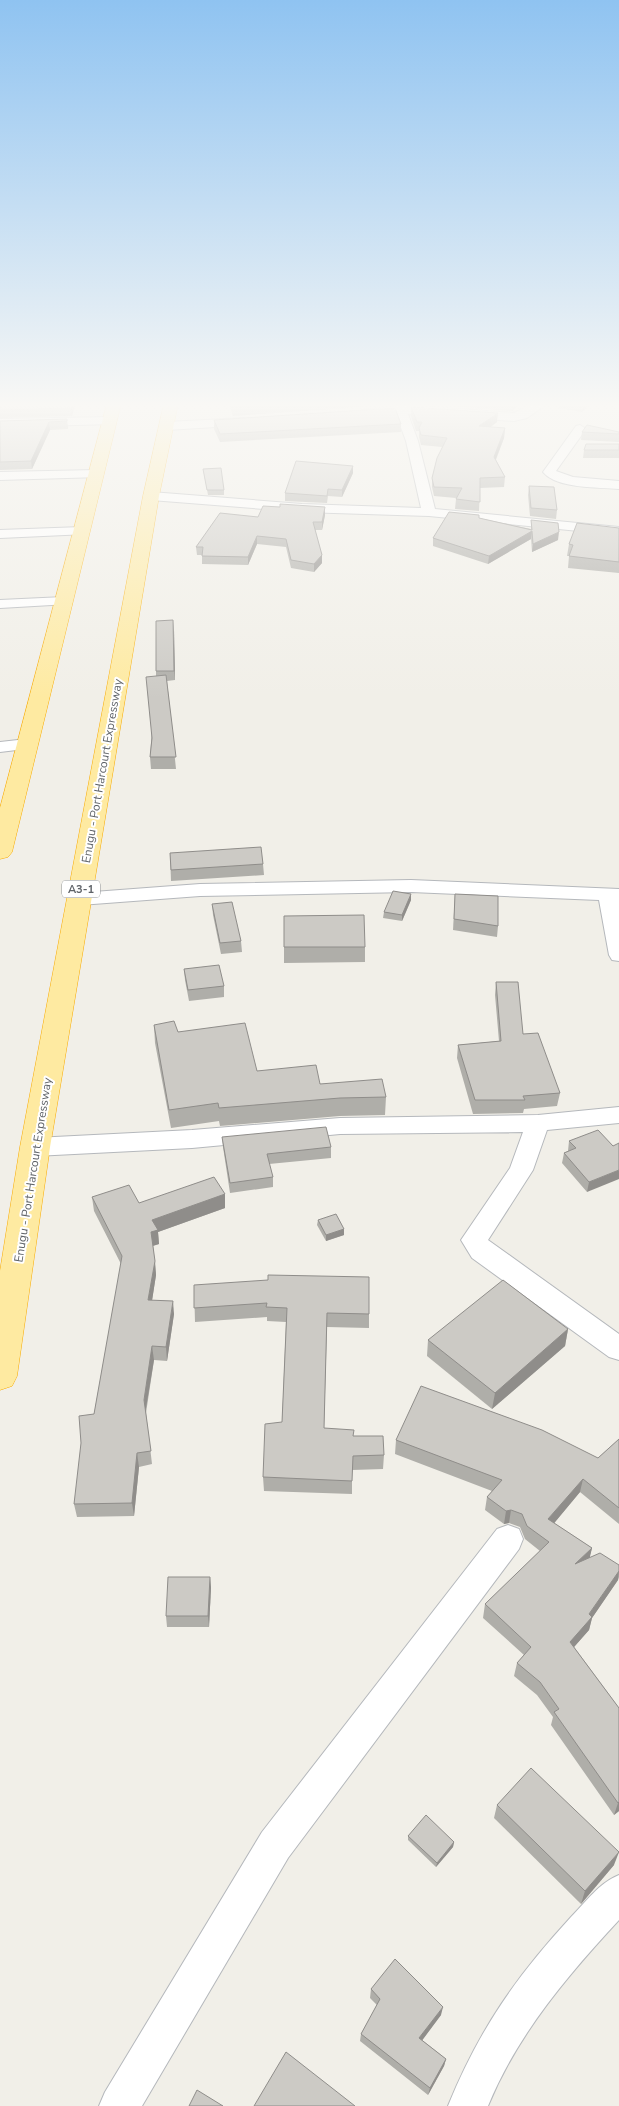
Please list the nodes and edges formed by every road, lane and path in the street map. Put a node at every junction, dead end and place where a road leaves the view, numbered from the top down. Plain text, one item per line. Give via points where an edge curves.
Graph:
1 (89, 502) edge
2 (150, 502) edge
3 (230, 502) edge
4 (427, 502) edge
5 (429, 512) junction
6 (82, 531) junction
7 (619, 531) edge
8 (0, 534) edge
9 (64, 601) junction
10 (0, 604) edge
11 (28, 744) junction
12 (0, 747) edge
13 (0, 852) edge
14 (614, 895) edge
15 (80, 899) junction
16 (619, 955) edge
17 (619, 1115) edge
18 (538, 1124) junction
19 (35, 1147) junction
20 (619, 1349) edge
21 (0, 1376) edge
22 (508, 1539) dead end
23 (619, 1892) edge
24 (119, 2106) edge
25 (468, 2106) edge

1 - 6 highway
2 - 15 highway, Enugu - Port Harcourt Expressway / A3-1
3 - 5 street
4 - 5 street
5 - 7 street
6 - 8 street
6 - 9 highway
9 - 10 street
9 - 11 highway
11 - 12 street
11 - 13 highway
14 - 15 street via 412,886 200,890
14 - 16 street
15 - 19 highway, Enugu - Port Harcourt Expressway / A3-1
17 - 18 street
18 - 19 street via 340,1126 192,1139
18 - 20 street via 521,1170 474,1240 481,1252
19 - 21 highway, Enugu - Port Harcourt Expressway / A3-1
22 - 24 street via 275,1845
23 - 25 street via 568,1946 509,2025 478,2079

